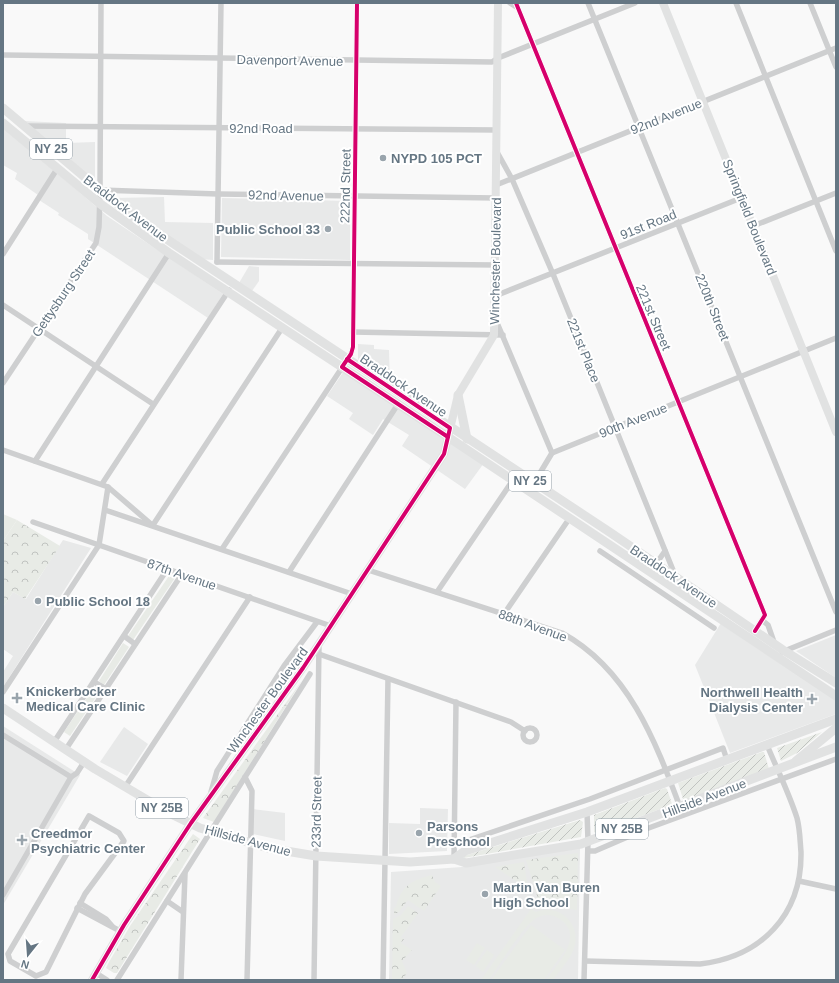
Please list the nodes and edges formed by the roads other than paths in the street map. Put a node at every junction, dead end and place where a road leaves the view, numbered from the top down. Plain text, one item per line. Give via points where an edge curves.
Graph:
1 (101, 3) edge
2 (221, 3) edge
3 (357, 3) edge
4 (498, 3) edge
5 (510, 3) edge
6 (588, 3) edge
7 (635, 3) edge
8 (663, 3) edge
9 (736, 3) edge
10 (810, 3) edge
11 (517, 6) edge
12 (594, 19) junction
13 (532, 44) junction
14 (836, 48) edge
15 (830, 51) junction
16 (4, 55) dead end
17 (101, 57) junction
18 (498, 58) junction
19 (220, 59) junction
20 (356, 60) junction
21 (836, 67) edge
22 (765, 76) junction
23 (703, 101) junction
24 (3, 108) edge
25 (25, 126) junction
26 (5, 127) edge
27 (100, 127) junction
28 (638, 127) junction
29 (219, 128) junction
30 (355, 129) junction
31 (497, 130) junction
32 (497, 152) junction
33 (576, 152) junction
34 (58, 170) junction
35 (512, 179) junction
36 (496, 185) junction
37 (100, 190) junction
38 (836, 193) edge
39 (218, 194) junction
40 (354, 196) junction
41 (496, 198) junction
42 (742, 198) junction
43 (816, 201) junction
44 (99, 203) junction
45 (678, 223) junction
46 (753, 226) junction
47 (615, 249) junction
48 (836, 251) edge
49 (169, 253) junction
50 (3, 254) edge
51 (354, 263) junction
52 (214, 265) junction
53 (496, 265) junction
54 (553, 274) junction
55 (233, 283) junction
56 (228, 291) junction
57 (495, 296) junction
58 (3, 305) edge
59 (39, 328) junction
60 (282, 328) junction
61 (353, 332) junction
62 (498, 335) junction
63 (836, 338) edge
64 (803, 351) junction
65 (344, 363) junction
66 (97, 367) junction
67 (741, 377) junction
68 (3, 383) edge
69 (458, 395) junction
70 (679, 402) junction
71 (153, 404) junction
72 (398, 404) junction
73 (616, 428) junction
74 (449, 432) junction
75 (836, 432) edge
76 (467, 439) junction
77 (3, 450) edge
78 (552, 453) junction
79 (35, 461) junction
80 (513, 480) junction
81 (534, 483) junction
82 (102, 484) junction
83 (108, 487) junction
84 (105, 510) junction
85 (569, 518) junction
86 (33, 522) dead end
87 (153, 525) junction
88 (611, 533) junction
89 (605, 542) junction
90 (99, 545) junction
91 (222, 549) junction
92 (600, 551) dead end
93 (665, 551) junction
94 (656, 564) junction
95 (168, 568) junction
96 (368, 570) junction
97 (288, 572) junction
98 (182, 574) junction
99 (676, 578) junction
100 (437, 592) junction
101 (352, 594) junction
102 (250, 597) junction
103 (836, 612) edge
104 (504, 614) junction
105 (762, 620) junction
106 (317, 622) junction
107 (331, 626) junction
108 (714, 628) dead end
109 (836, 630) edge
110 (755, 631) junction
111 (124, 636) junction
112 (135, 644) junction
113 (779, 651) junction
114 (316, 653) junction
115 (303, 668) junction
116 (310, 674) junction
117 (318, 679) junction
118 (388, 679) junction
119 (94, 682) junction
120 (836, 683) edge
121 (106, 689) junction
122 (3, 692) edge
123 (836, 696) edge
124 (456, 702) junction
125 (3, 708) edge
126 (836, 719) edge
127 (836, 728) edge
128 (525, 730) dead end
129 (3, 734) edge
130 (54, 742) junction
131 (767, 744) junction
132 (836, 747) edge
133 (66, 749) junction
134 (836, 759) edge
135 (727, 760) junction
136 (84, 762) junction
137 (790, 766) junction
138 (665, 769) junction
139 (779, 775) junction
140 (71, 777) junction
141 (245, 777) junction
142 (670, 781) junction
143 (125, 787) junction
144 (210, 795) junction
145 (680, 807) junction
146 (588, 812) junction
147 (191, 824) junction
148 (211, 831) junction
149 (588, 841) junction
150 (250, 842) junction
151 (454, 845) junction
152 (588, 851) junction
153 (316, 856) junction
154 (454, 859) junction
155 (385, 862) junction
156 (185, 873) junction
157 (799, 881) junction
158 (836, 889) edge
159 (3, 894) edge
160 (167, 901) junction
161 (78, 906) junction
162 (183, 912) junction
163 (120, 931) junction
164 (585, 962) junction
165 (94, 977) edge
166 (107, 980) edge
167 (116, 980) edge
168 (180, 980) edge
169 (247, 980) edge
170 (314, 980) edge
171 (383, 980) edge
172 (584, 980) edge

1 - 17 street, Gettysburg Street
2 - 19 street
3 - 20 street, 222nd Street
4 - 18 main road, Winchester Boulevard
5 - 11 street, 221st Street
6 - 12 street, 220th Street
7 - 12 street, Davenport Avenue
8 - 23 main road, Springfield Boulevard
9 - 22 street
10 - 15 street
11 - 13 street, 221st Street
12 - 13 street, Davenport Avenue
12 - 28 street, 220th Street
13 - 18 street, Davenport Avenue
13 - 33 street, 221st Street
14 - 15 street, 92nd Avenue
15 - 21 street
15 - 22 street, 92nd Avenue
16 - 17 street, Davenport Avenue
17 - 19 street, Davenport Avenue
17 - 27 street, Gettysburg Street
18 - 20 street, Davenport Avenue via 492,62
18 - 31 main road, Winchester Boulevard
19 - 20 street, Davenport Avenue
19 - 29 street
20 - 30 street, 222nd Street
22 - 23 street, 92nd Avenue
22 - 43 street
23 - 28 street, 92nd Avenue
23 - 42 main road, Springfield Boulevard
24 - 25 main road, Braddock Avenue / NY 25
25 - 27 street, 92nd Road
25 - 37 main road, Braddock Avenue / NY 25
26 - 34 main road, Braddock Avenue / NY 25
27 - 29 street, 92nd Road
27 - 37 street, Gettysburg Street
28 - 33 street, 92nd Avenue
28 - 45 street, 220th Street
29 - 30 street, 92nd Road
29 - 39 street
30 - 31 street, 92nd Road
30 - 40 street, 222nd Street
31 - 32 main road, Winchester Boulevard
32 - 35 street, 221st Place
32 - 36 main road, Winchester Boulevard
33 - 35 street, 92nd Avenue
33 - 47 street, 221st Street
34 - 44 main road, Braddock Avenue / NY 25
34 - 50 street
35 - 36 street, 92nd Avenue
35 - 54 street, 221st Place
36 - 41 main road, Winchester Boulevard
37 - 39 street, 92nd Avenue
37 - 44 street, Gettysburg Street
37 - 52 main road, Braddock Avenue / NY 25 via 132,215
38 - 43 street
39 - 40 street, 92nd Avenue
39 - 52 street
40 - 41 street, 92nd Avenue
40 - 51 street, 222nd Street
41 - 53 main road, Winchester Boulevard
42 - 45 street, 91st Road
42 - 46 main road, Springfield Boulevard
43 - 46 street
43 - 48 street
44 - 49 main road, Braddock Avenue / NY 25
44 - 59 street, Gettysburg Street via 96,243
45 - 47 street, 91st Road
45 - 67 street, 220th Street
46 - 64 main road, Springfield Boulevard
47 - 54 street, 91st Road
47 - 70 street, 221st Street
49 - 56 main road, Braddock Avenue / NY 25
49 - 66 street
51 - 52 street
51 - 53 street
51 - 61 street, 222nd Street
52 - 55 main road, Braddock Avenue / NY 25
53 - 57 main road, Winchester Boulevard
54 - 57 street, 91st Road
54 - 73 street, 221st Place
55 - 56 street
55 - 65 main road, Braddock Avenue / NY 25
56 - 60 main road, Braddock Avenue / NY 25
56 - 71 street
57 - 62 main road, Winchester Boulevard
58 - 59 street
59 - 66 street
59 - 68 street, Gettysburg Street
60 - 65 main road, Braddock Avenue / NY 25
60 - 87 street
61 - 62 street
61 - 65 street, 222nd Street via 353,347
62 - 69 main road, Winchester Boulevard
62 - 78 street
63 - 64 street, 90th Avenue
64 - 67 street, 90th Avenue
64 - 75 main road, Springfield Boulevard
65 - 72 main road, Braddock Avenue / NY 25
65 - 74 main road, Braddock Avenue / NY 25
65 - 91 street, 222nd Street
66 - 71 street
66 - 79 street
67 - 70 street, 90th Avenue
67 - 103 street, 220th Street
69 - 74 main road, Winchester Boulevard
69 - 76 main road
70 - 73 street, 90th Avenue
70 - 105 street, 221st Street via 765,615
71 - 82 street
72 - 74 main road, Braddock Avenue / NY 25
72 - 97 street
73 - 78 street, 90th Avenue
73 - 93 street, 221st Place
74 - 76 main road, Braddock Avenue / NY 25
74 - 80 main road, Braddock Avenue / NY 25
74 - 96 main road, Winchester Boulevard via 444,454
76 - 81 main road, Braddock Avenue / NY 25
77 - 79 street
78 - 81 street
79 - 82 street
80 - 85 main road, Braddock Avenue / NY 25
80 - 100 street
81 - 88 main road, Braddock Avenue / NY 25
82 - 83 street
83 - 84 street
83 - 87 street
84 - 87 street
84 - 90 street
85 - 89 main road, Braddock Avenue / NY 25
85 - 104 street
86 - 90 street, 87th Avenue
87 - 91 street
88 - 89 main road
88 - 94 main road, Braddock Avenue / NY 25
89 - 113 main road, Braddock Avenue / NY 25
90 - 95 street, 87th Avenue
90 - 122 street
91 - 97 street
92 - 108 street, Braddock Avenue
93 - 94 street
93 - 99 street, 221st Place
94 - 99 main road, Braddock Avenue / NY 25
95 - 98 street, 87th Avenue
95 - 111 street
96 - 100 street, 88th Avenue
96 - 101 main road, Winchester Boulevard
97 - 101 street
98 - 102 street, 87th Avenue
98 - 112 street
99 - 110 main road, Braddock Avenue / NY 25
100 - 104 street, 88th Avenue
101 - 107 main road, Winchester Boulevard
102 - 106 street, 87th Avenue
102 - 143 street
104 - 138 street, 88th Avenue via 562,633 589,650 617,679 640,712
105 - 110 street
105 - 113 street, 221st Street via 768,625
106 - 107 street, 87th Avenue
106 - 144 street, Winchester Boulevard via 284,666 217,772
107 - 114 main road, Winchester Boulevard
109 - 113 street
110 - 113 main road, Braddock Avenue / NY 25
111 - 112 street
111 - 119 street
112 - 121 street
113 - 120 main road, Braddock Avenue / NY 25
113 - 123 main road, Braddock Avenue / NY 25
114 - 115 main road, Winchester Boulevard
114 - 117 street, 233rd Street
114 - 118 street
115 - 116 street
115 - 144 main road, Winchester Boulevard
116 - 117 street
116 - 141 street, Winchester Boulevard
117 - 153 street, 233rd Street
118 - 124 street
118 - 155 street
119 - 121 street
119 - 130 street
121 - 133 street
124 - 128 street via 511,722
124 - 151 street
125 - 130 main road, Hillside Avenue / NY 25B
126 - 131 main road, Hillside Avenue / NY 25B
127 - 137 main road
129 - 140 street
130 - 133 main road, Hillside Avenue / NY 25B
131 - 135 main road, Hillside Avenue / NY 25B
131 - 139 street
132 - 137 main road, Hillside Avenue / NY 25B
133 - 136 main road, Hillside Avenue / NY 25B
134 - 139 street, Hillside Avenue
135 - 138 street via 722,748
135 - 142 main road, Hillside Avenue / NY 25B
136 - 140 street via 77,774
136 - 143 main road, Hillside Avenue / NY 25B
137 - 139 main road, Hillside Avenue / NY 25B
138 - 142 street, 88th Avenue
138 - 151 street via 590,799
139 - 145 main road, Hillside Avenue / NY 25B
139 - 152 street, Hillside Avenue via 595,851
139 - 157 street via 797,818 801,861
140 - 159 street
141 - 148 street, Winchester Boulevard
141 - 150 street via 252,791
142 - 145 street, 88th Avenue
142 - 146 main road, Hillside Avenue / NY 25B
143 - 147 main road, Hillside Avenue / NY 25B
144 - 147 main road, Winchester Boulevard
145 - 149 main road, Hillside Avenue / NY 25B
146 - 149 street
146 - 154 main road, Hillside Avenue / NY 25B via 465,851
147 - 148 main road, Hillside Avenue / NY 25B
147 - 163 main road, Winchester Boulevard
148 - 150 main road, Hillside Avenue / NY 25B
148 - 156 street, Winchester Boulevard
149 - 152 street
149 - 154 main road, Hillside Avenue / NY 25B via 466,863
150 - 153 main road, Hillside Avenue / NY 25B
150 - 169 street
151 - 154 street
152 - 164 street
153 - 155 main road, Hillside Avenue / NY 25B
153 - 170 street, 233rd Street
154 - 155 main road, Hillside Avenue / NY 25B
155 - 171 street
156 - 160 street, Winchester Boulevard
156 - 162 street
157 - 158 street
157 - 164 street via 786,913 769,934 752,947 727,959 700,964
160 - 162 street
160 - 167 street, Winchester Boulevard
161 - 161 street via 46,972 36,976 10,961 8,954 89,816 119,833 124,841
161 - 163 street via 106,919
162 - 168 street
163 - 165 main road, Winchester Boulevard
164 - 172 street
165 - 166 street

